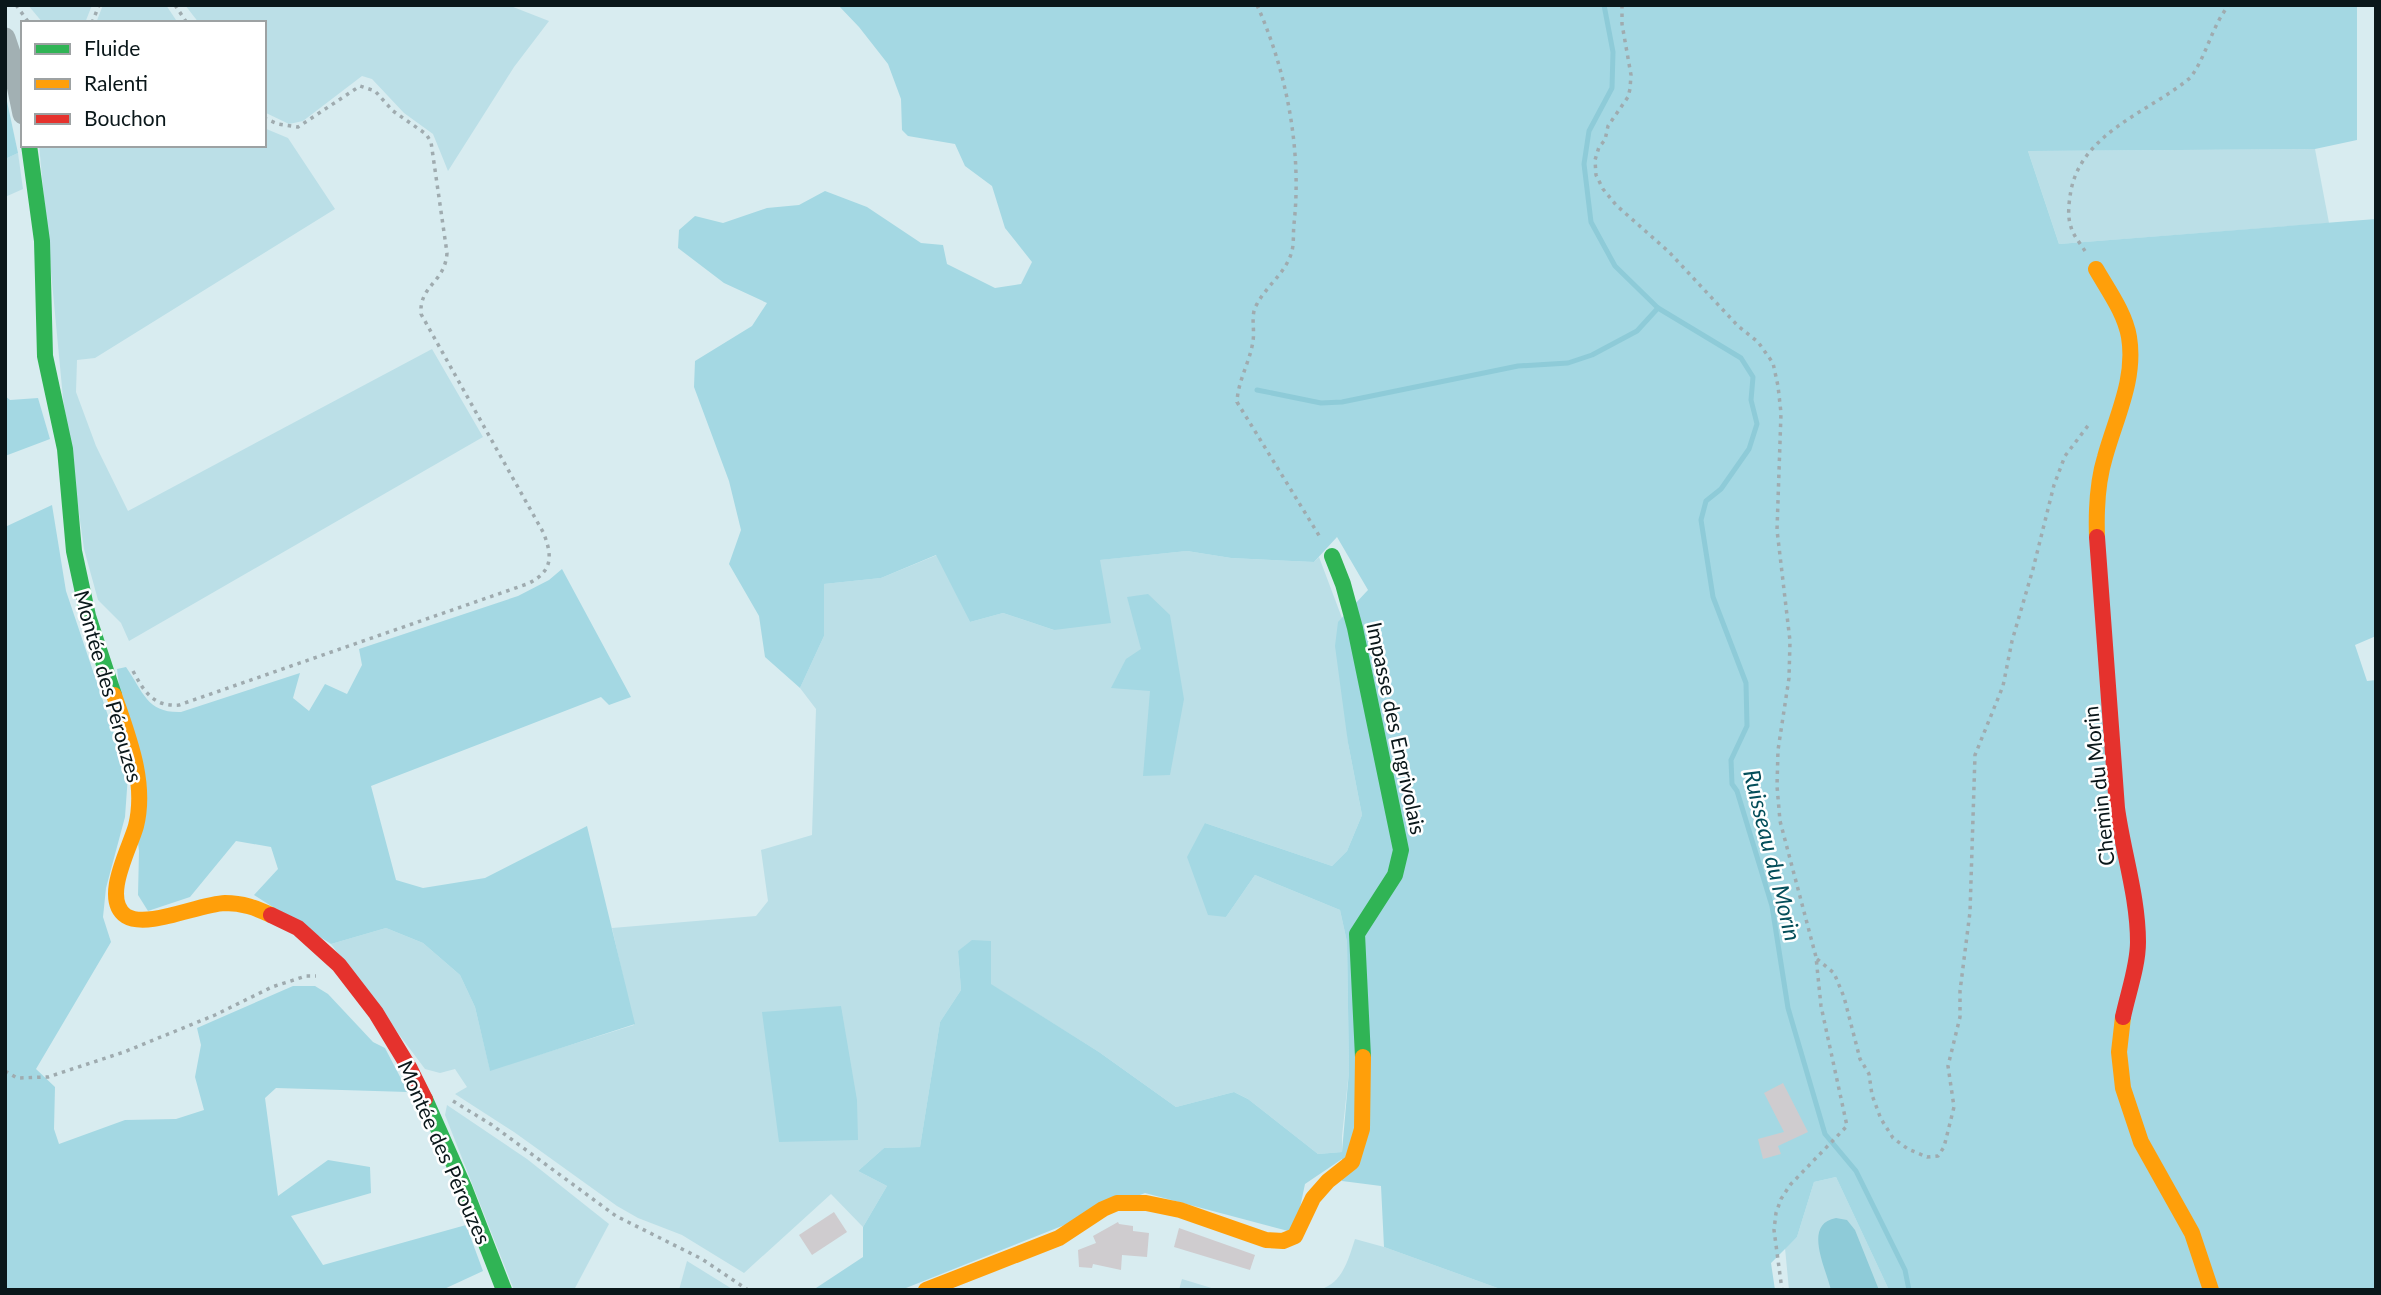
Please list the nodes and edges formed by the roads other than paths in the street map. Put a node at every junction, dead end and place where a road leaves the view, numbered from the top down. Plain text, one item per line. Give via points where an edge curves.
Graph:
1 (5, 38) edge
2 (21, 106) edge
3 (29, 147) edge
4 (2096, 269) road end
5 (1332, 556) road end
6 (504, 1290) edge
7 (926, 1290) edge
8 (2211, 1290) edge

1 - 2 street
3 - 6 street, Montée des Pérouzes via 43,255 45,357 64,446 76,568 139,784 137,823 116,882 120,911 143,921 212,904 251,906 282,919 321,945 357,985 416,1078
4 - 8 street, Chemin du Morin via 2123,317 2130,359 2128,386 2104,459 2096,501 2117,808 2137,918 2138,944 2121,1027 2123,1088 2141,1142 2192,1233
5 - 7 street, Impasse des Engrivolais via 1355,628 1401,850 1395,875 1357,934 1362,1129 1352,1162 1313,1198 1289,1240 1266,1240 1180,1210 1118,1203 1059,1238

